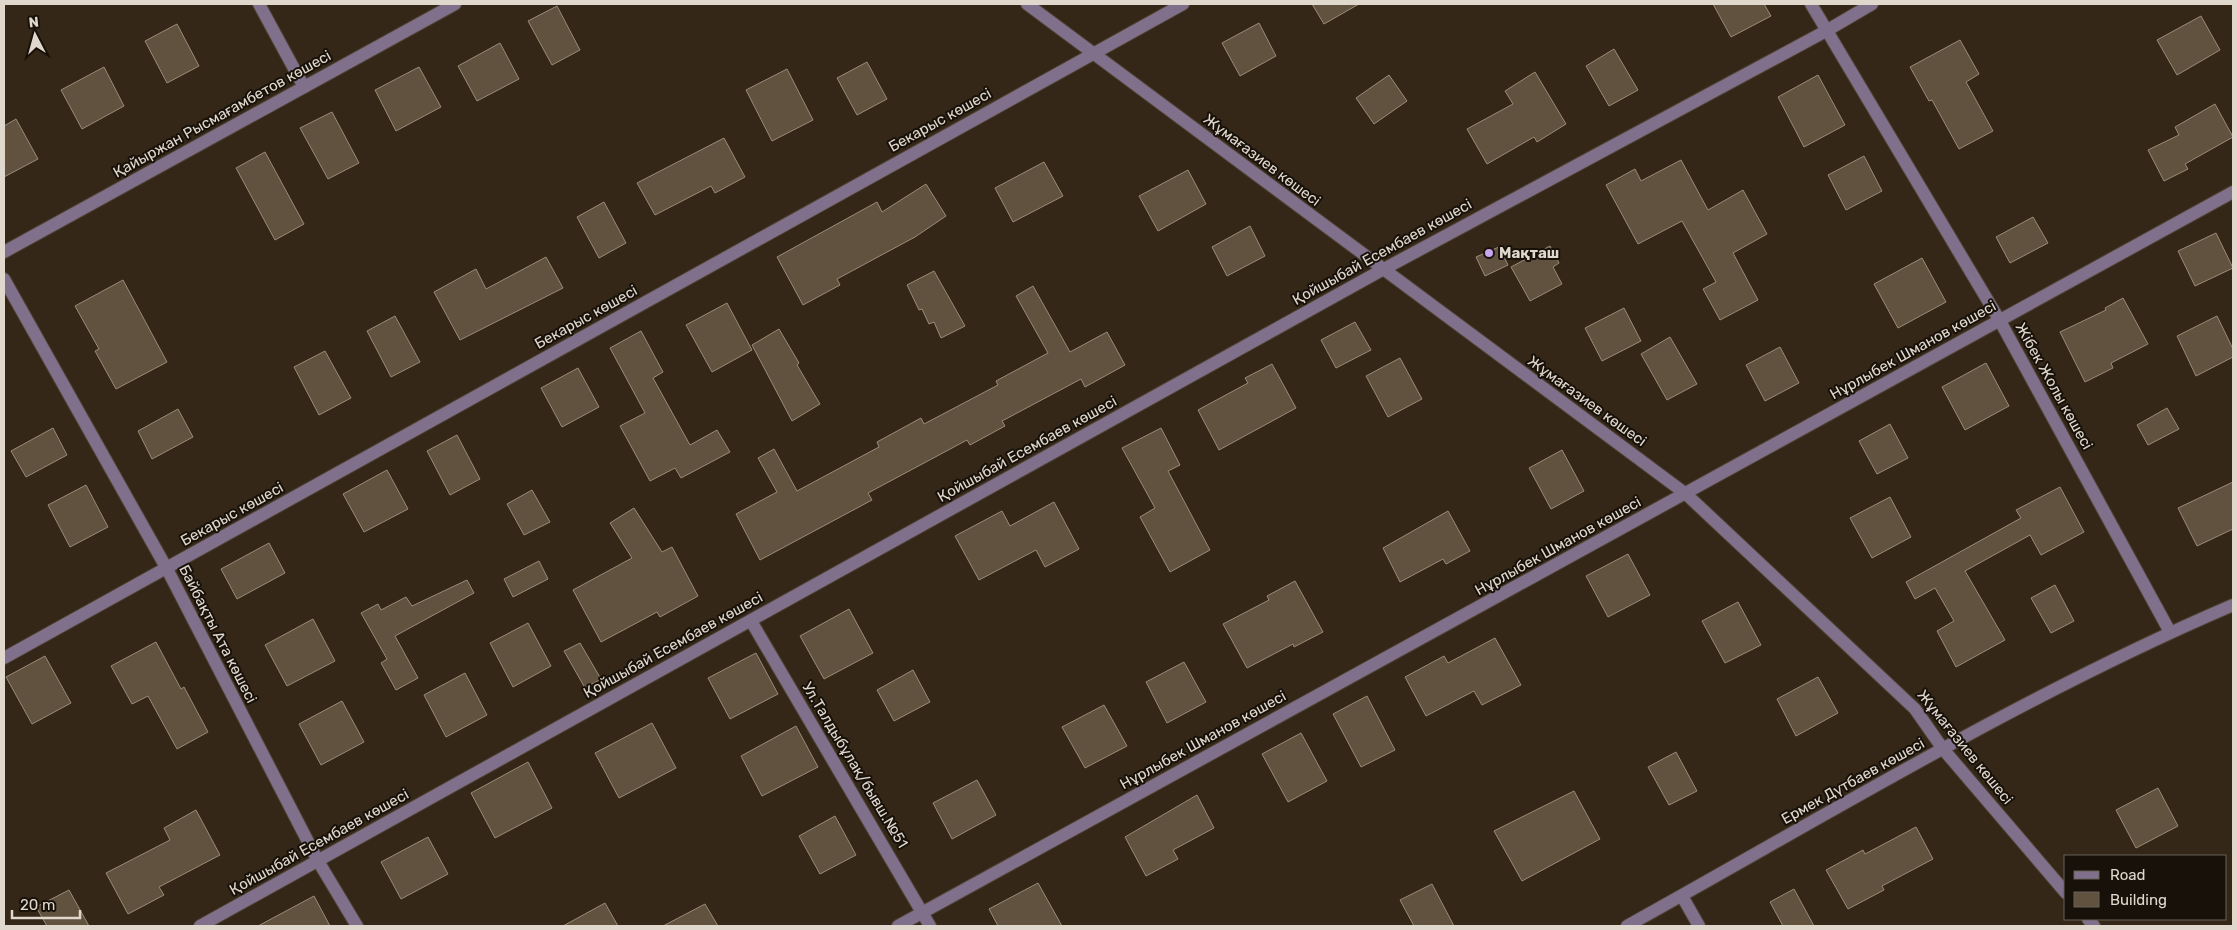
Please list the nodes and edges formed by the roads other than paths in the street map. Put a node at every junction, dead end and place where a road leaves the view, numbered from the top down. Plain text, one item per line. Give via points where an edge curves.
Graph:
1 (259, 4) edge
2 (455, 4) edge
3 (1027, 4) edge
4 (1183, 4) edge
5 (1811, 4) edge
6 (1872, 4) edge
7 (1826, 31) junction
8 (1093, 54) junction
9 (304, 87) junction
10 (2233, 192) edge
11 (4, 252) edge
12 (1382, 270) junction
13 (4, 279) edge
14 (2000, 320) junction
15 (1686, 494) junction
16 (167, 569) junction
17 (2233, 606) edge
18 (751, 621) junction
19 (2170, 632) junction
20 (4, 658) edge
21 (1942, 749) junction
22 (318, 861) junction
23 (2064, 891) edge
24 (1682, 896) junction
25 (923, 912) junction
26 (200, 926) edge
27 (357, 926) edge
28 (898, 926) edge
29 (930, 926) edge
30 (1628, 926) edge
31 (1698, 926) edge

1 - 9 street
2 - 9 street, Қайыржан Рысмағамбетов көшесі
3 - 8 street, Жұмағазиев көшесі
4 - 8 street, Бекарыс көшесі
5 - 7 street, Жібек Жолы көшесі
6 - 7 street, Қойшыбай Есембаев көшесі
7 - 12 street, Қойшыбай Есембаев көшесі
7 - 14 street, Жібек Жолы көшесі
8 - 12 street, Жұмағазиев көшесі
8 - 16 street, Бекарыс көшесі
9 - 11 street, Қайыржан Рысмағамбетов көшесі
10 - 14 street, Нұрлыбек Шманов көшесі
12 - 15 street, Жұмағазиев көшесі
12 - 18 street, Қойшыбай Есембаев көшесі
13 - 16 street, Байбақты Ата көшесі
14 - 15 street, Нұрлыбек Шманов көшесі
14 - 19 street, Жібек Жолы көшесі
15 - 21 street, Жұмағазиев көшесі via 1915,708
15 - 25 street, Нұрлыбек Шманов көшесі
16 - 20 street, Бекарыс көшесі
16 - 22 street, Байбақты Ата көшесі
17 - 19 street, Ермек Дүтбаев көшесi
18 - 22 street, Қойшыбай Есембаев көшесі
18 - 25 street, Ул.Талдыбұлақ/бывш.№51
19 - 21 street, Ермек Дүтбаев көшесi
21 - 23 street, Жұмағазиев көшесі
21 - 24 street, Ермек Дүтбаев көшесi
22 - 26 street, Қойшыбай Есембаев көшесі
22 - 27 street, Байбақты Ата көшесі
24 - 30 street, Ермек Дүтбаев көшесi
24 - 31 street
25 - 28 street, Нұрлыбек Шманов көшесі
25 - 29 street, Ул.Талдыбұлақ/бывш.№51

